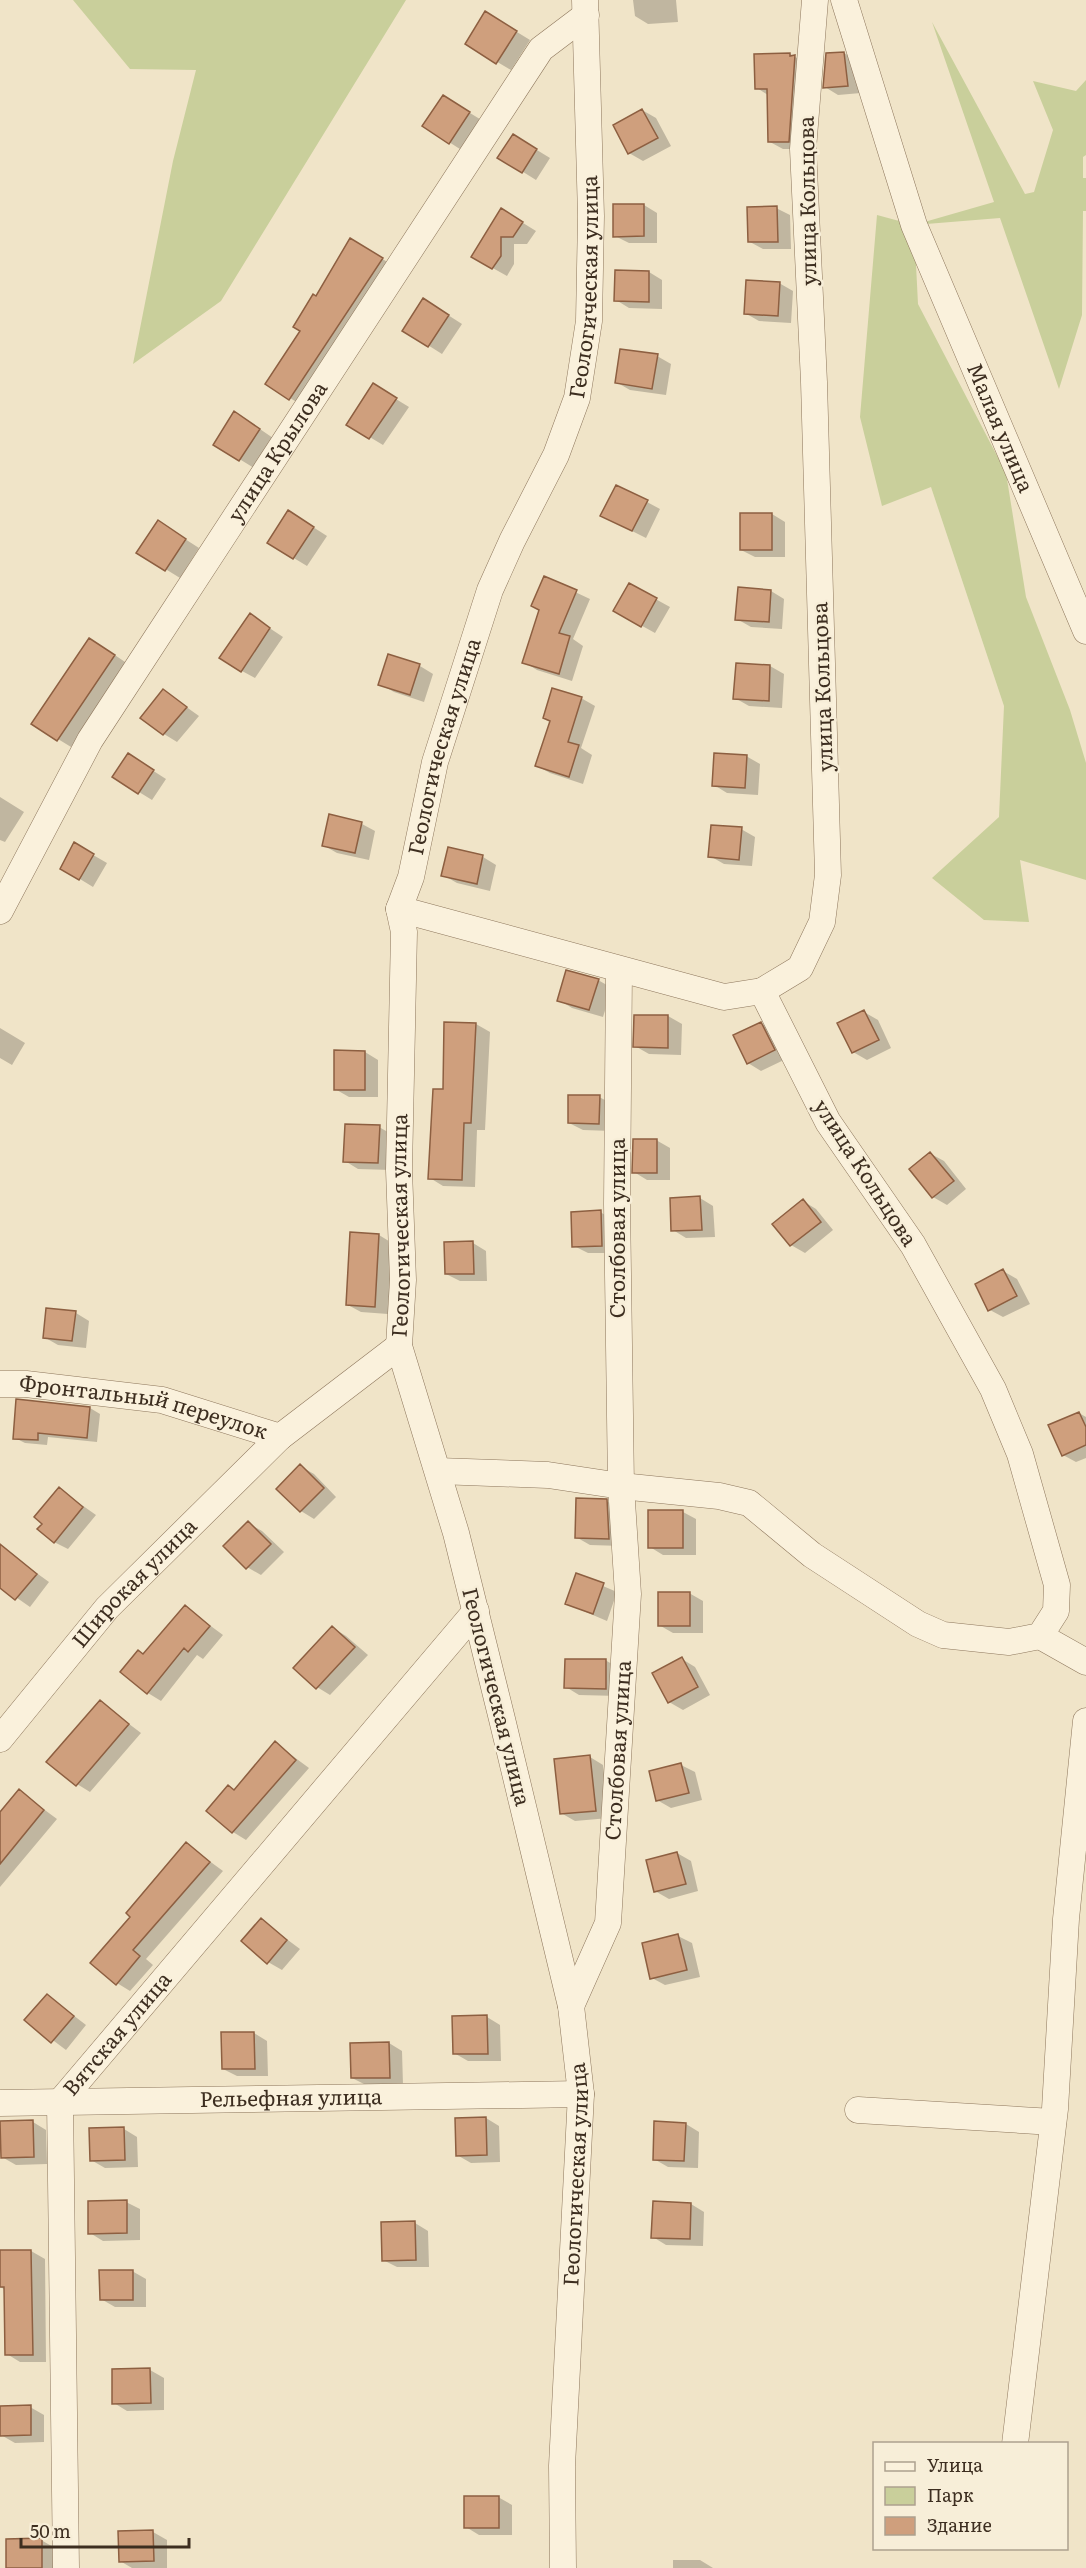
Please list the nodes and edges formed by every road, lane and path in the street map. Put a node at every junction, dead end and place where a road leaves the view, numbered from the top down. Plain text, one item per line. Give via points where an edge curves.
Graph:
1 (815, 0) edge
2 (844, 0) edge
3 (586, 8) edge
4 (1086, 631) edge
5 (399, 909) junction
6 (0, 911) edge
7 (619, 970) junction
8 (762, 991) junction
9 (399, 1346) junction
10 (0, 1384) edge
11 (280, 1437) junction
12 (438, 1471) junction
13 (621, 1486) junction
14 (476, 1611) junction
15 (1040, 1636) junction
16 (1086, 1662) edge
17 (1086, 1721) edge
18 (0, 1739) edge
19 (571, 2006) junction
20 (581, 2094) junction
21 (60, 2102) junction
22 (0, 2103) edge
23 (858, 2110) dead end
24 (1053, 2122) junction
25 (1014, 2442) edge
26 (66, 2568) edge
27 (563, 2568) edge

1 - 8 street, улица Кольцова via 803,149 828,875 822,922 800,968
2 - 4 street, Малая улица via 914,225
3 - 5 street, Геологическая улица via 589,309 577,398 556,455 490,590 435,762 411,877
3 - 6 street, улица Крылова via 540,49 90,740
5 - 7 street
5 - 9 street, Геологическая улица via 404,932
7 - 8 street via 724,997
7 - 13 street, Столбовая улица
8 - 15 street, улица Кольцова via 828,1122 913,1245 993,1389 1020,1454 1057,1585 1056,1611
9 - 11 street, Фронтальный переулок
9 - 12 street, Геологическая улица
10 - 11 street, Фронтальный переулок via 162,1400
11 - 18 street, Широкая улица via 107,1608
12 - 13 street via 548,1475
12 - 14 street, Геологическая улица
13 - 15 street via 749,1503 812,1555 918,1624 943,1635 1009,1642
13 - 19 street, Столбовая улица via 628,1594 608,1923
14 - 19 street, Геологическая улица
14 - 21 street, Вятская улица
15 - 16 street
17 - 24 street via 1066,1919
19 - 20 street, Геологическая улица
20 - 21 street, Рельефная улица
20 - 27 street, Геологическая улица via 562,2466
21 - 22 street, Рельефная улица
21 - 26 street, Вятская улица
23 - 24 street
24 - 25 street

